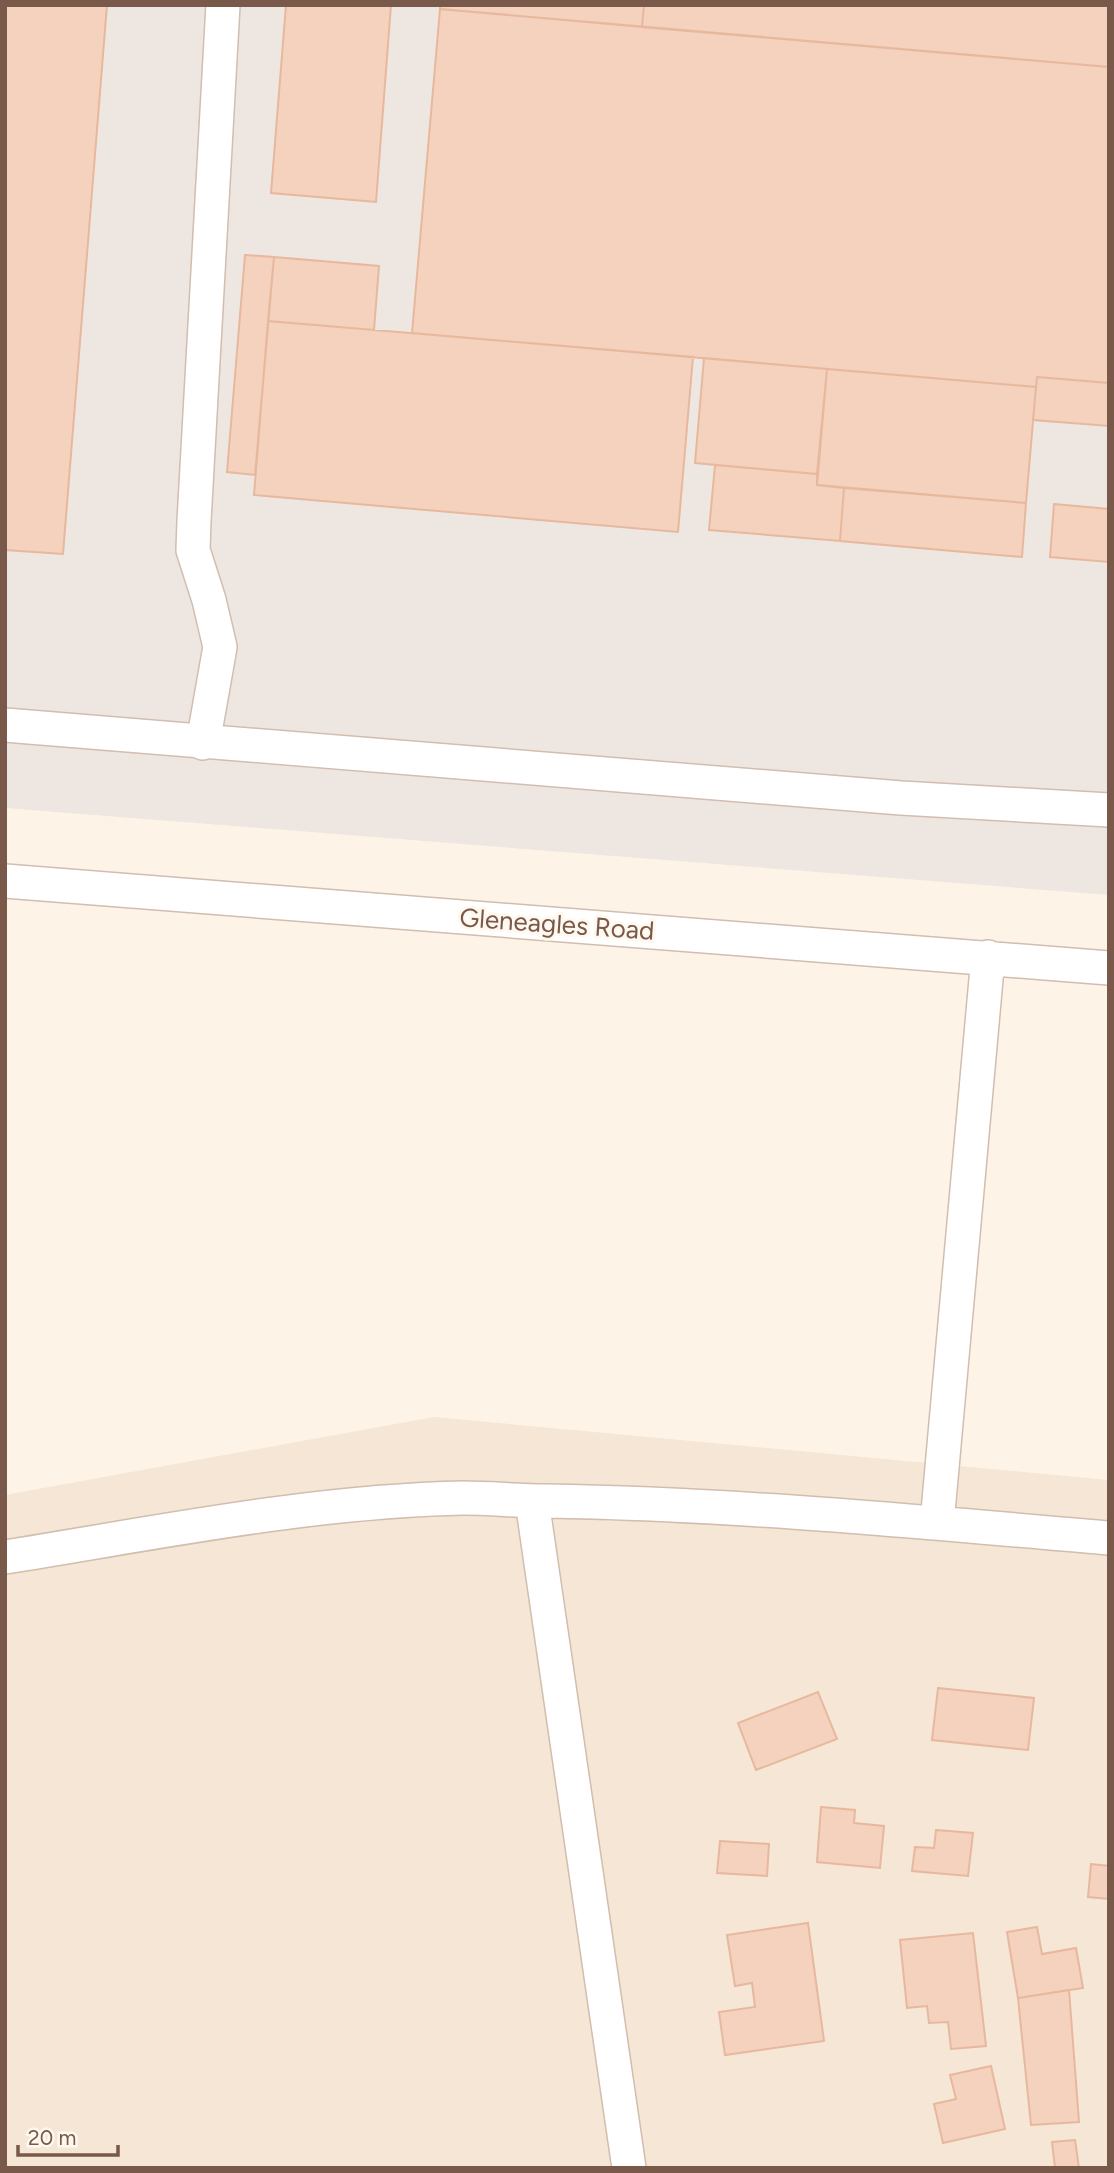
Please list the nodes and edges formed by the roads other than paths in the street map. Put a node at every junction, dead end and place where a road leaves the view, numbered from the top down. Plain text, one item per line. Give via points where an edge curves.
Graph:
1 (223, 5) edge
2 (5, 725) edge
3 (203, 743) junction
4 (1109, 810) edge
5 (5, 881) edge
6 (988, 957) junction
7 (1109, 968) edge
8 (532, 1501) junction
9 (937, 1523) junction
10 (1109, 1538) edge
11 (5, 1557) edge
12 (629, 2168) edge

1 - 3 street via 193,550 220,646
2 - 3 street
3 - 4 street via 901,799
5 - 6 street, Gleneagles Road
6 - 7 street, Gleneagles Road
6 - 9 street
8 - 9 street via 636,1503
8 - 11 street via 464,1498 375,1503 253,1517
8 - 12 street
9 - 10 street

